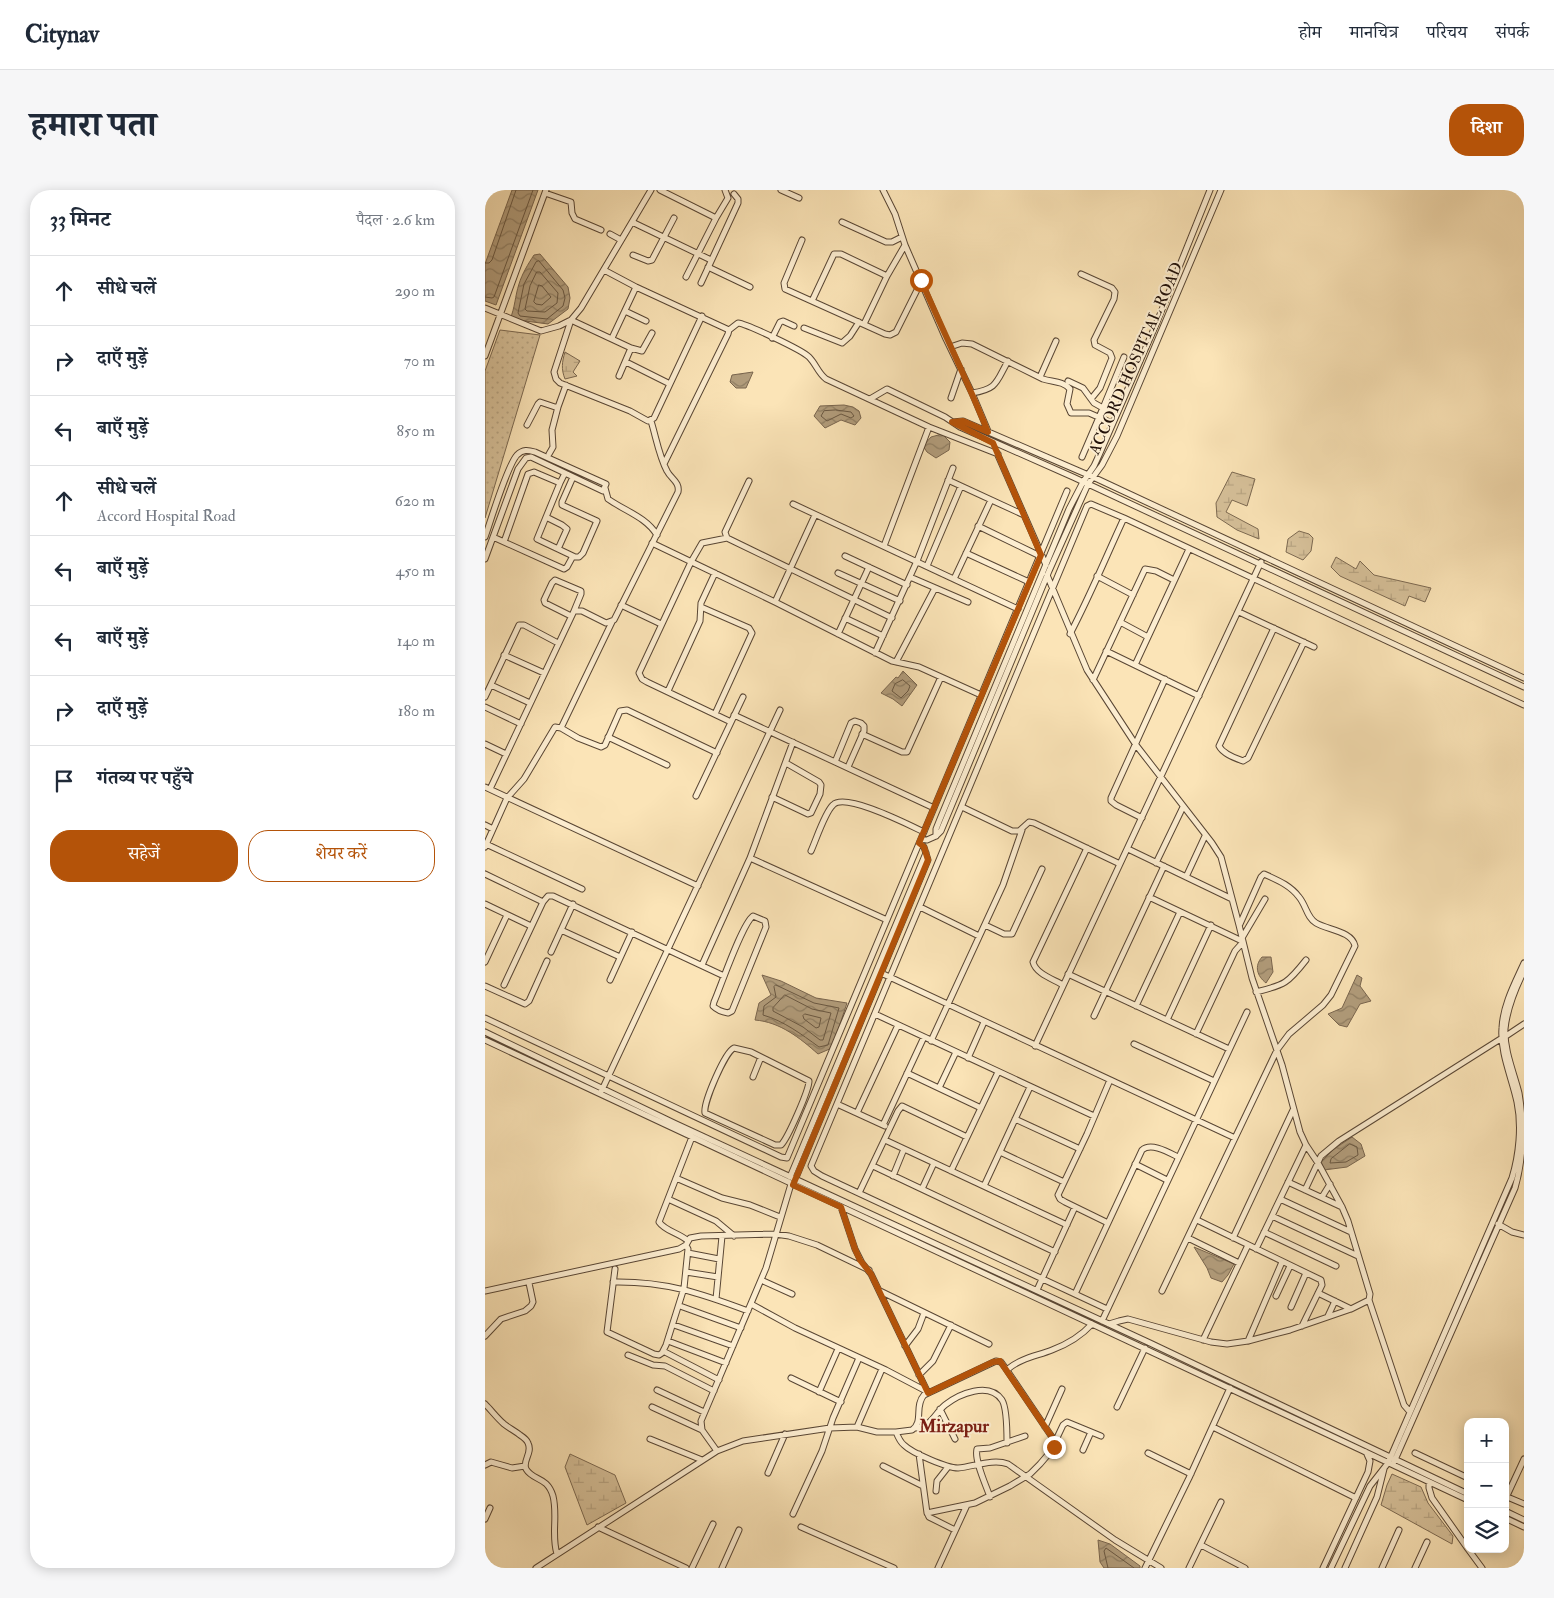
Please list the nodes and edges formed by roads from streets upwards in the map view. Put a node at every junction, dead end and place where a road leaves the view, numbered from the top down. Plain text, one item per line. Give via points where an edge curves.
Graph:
1 (651, 190) edge
2 (660, 190) edge
3 (725, 190) edge
4 (740, 190) edge
5 (781, 190) edge
6 (883, 190) edge
7 (1210, 190) edge
8 (1221, 190) edge
9 (545, 192) edge
10 (734, 194) junction
11 (729, 197) junction
12 (799, 198) dead end
13 (674, 218) dead end
14 (716, 218) junction
15 (632, 222) junction
16 (843, 222) dead end
17 (601, 230) dead end
18 (610, 234) dead end
19 (665, 237) junction
20 (902, 237) junction
21 (621, 240) junction
22 (802, 240) dead end
23 (905, 245) junction
24 (697, 254) junction
25 (633, 255) dead end
26 (711, 260) junction
27 (708, 267) junction
28 (604, 270) junction
29 (1081, 274) dead end
30 (887, 276) junction
31 (685, 277) dead end
32 (921, 280) junction
33 (701, 284) dead end
34 (636, 287) junction
35 (750, 287) dead end
36 (812, 301) junction
37 (485, 308) edge
38 (625, 311) junction
39 (499, 313) junction
40 (702, 316) junction
41 (571, 320) junction
42 (646, 321) dead end
43 (861, 323) junction
44 (794, 326) dead end
45 (803, 328) dead end
46 (729, 330) junction
47 (652, 333) dead end
48 (612, 338) junction
49 (773, 338) junction
50 (1056, 340) dead end
51 (950, 347) junction
52 (631, 348) junction
53 (485, 356) edge
54 (1124, 357) dead end
55 (1008, 361) junction
56 (626, 362) junction
57 (961, 369) junction
58 (619, 376) dead end
59 (1040, 377) junction
60 (1067, 381) dead end
61 (670, 384) junction
62 (566, 385) junction
63 (972, 393) junction
64 (951, 398) dead end
65 (870, 399) junction
66 (1091, 399) junction
67 (559, 406) junction
68 (1103, 408) junction
69 (1116, 414) junction
70 (1099, 418) junction
71 (651, 421) junction
72 (952, 422) junction
73 (1112, 424) junction
74 (527, 425) dead end
75 (929, 427) junction
76 (988, 432) junction
77 (993, 443) junction
78 (522, 451) junction
79 (549, 454) dead end
80 (998, 454) junction
81 (1082, 457) dead end
82 (526, 458) junction
83 (664, 464) junction
84 (953, 468) dead end
85 (565, 473) junction
86 (1087, 475) junction
87 (573, 477) junction
88 (1093, 477) junction
89 (948, 480) junction
90 (749, 481) dead end
91 (560, 483) junction
92 (1085, 483) junction
93 (961, 486) junction
94 (605, 488) junction
95 (1067, 491) dead end
96 (507, 500) junction
97 (991, 500) junction
98 (517, 504) junction
99 (793, 504) dead end
100 (815, 515) junction
101 (1024, 515) junction
102 (546, 517) junction
103 (1124, 518) junction
104 (978, 526) junction
105 (657, 535) junction
106 (485, 537) edge
107 (493, 537) junction
108 (727, 538) junction
109 (504, 542) junction
110 (652, 543) junction
111 (884, 546) junction
112 (1189, 548) junction
113 (558, 549) junction
114 (966, 553) junction
115 (573, 556) junction
116 (845, 556) dead end
117 (1040, 556) junction
118 (1264, 556) junction
119 (485, 559) edge
120 (691, 562) junction
121 (917, 562) junction
122 (1260, 564) junction
123 (1046, 565) junction
124 (927, 566) junction
125 (869, 567) junction
126 (791, 568) junction
127 (715, 573) junction
128 (838, 573) dead end
129 (1047, 576) junction
130 (1097, 576) junction
131 (910, 577) junction
132 (954, 579) junction
133 (1254, 579) junction
134 (1174, 580) junction
135 (1029, 582) junction
136 (861, 584) junction
137 (907, 585) junction
138 (1053, 587) junction
139 (935, 588) junction
140 (1133, 595) junction
141 (854, 600) junction
142 (899, 601) junction
143 (775, 602) junction
144 (968, 602) dead end
145 (621, 605) junction
146 (701, 607) junction
147 (1018, 609) junction
148 (1239, 612) junction
149 (573, 614) junction
150 (845, 618) junction
151 (892, 618) junction
152 (612, 622) junction
153 (1120, 622) junction
154 (661, 624) junction
155 (1274, 628) junction
156 (838, 634) junction
157 (1070, 634) junction
158 (883, 636) junction
159 (1148, 636) junction
160 (1304, 642) junction
161 (558, 643) junction
162 (1314, 647) dead end
163 (1106, 651) junction
164 (875, 652) junction
165 (504, 655) junction
166 (896, 662) junction
167 (1135, 665) junction
168 (544, 673) junction
169 (941, 677) junction
170 (1524, 678) edge
171 (1165, 679) junction
172 (1093, 680) junction
173 (491, 684) junction
174 (1524, 687) edge
175 (668, 691) junction
176 (981, 695) junction
177 (485, 696) edge
178 (1199, 696) junction
179 (743, 698) dead end
180 (530, 703) junction
181 (1524, 705) edge
182 (485, 707) edge
183 (780, 710) dead end
184 (715, 714) junction
185 (734, 715) junction
186 (731, 722) junction
187 (521, 724) junction
188 (561, 728) junction
189 (770, 732) junction
190 (862, 734) junction
191 (608, 737) junction
192 (793, 742) junction
193 (485, 744) edge
194 (1136, 745) junction
195 (717, 752) junction
196 (506, 754) junction
197 (835, 762) junction
198 (785, 763) junction
199 (667, 764) dead end
200 (848, 767) junction
201 (1160, 778) junction
202 (487, 788) edge
203 (696, 796) dead end
204 (772, 797) junction
205 (507, 798) junction
206 (962, 807) junction
207 (1183, 807) junction
208 (934, 808) junction
209 (1142, 818) junction
210 (485, 825) edge
211 (493, 829) junction
212 (1022, 830) junction
213 (924, 832) junction
214 (936, 836) junction
215 (1205, 836) junction
216 (920, 841) junction
217 (486, 845) edge
218 (1087, 848) junction
219 (1127, 849) junction
220 (811, 851) dead end
221 (926, 854) junction
222 (750, 858) junction
223 (1156, 863) junction
224 (1120, 864) junction
225 (1164, 866) junction
226 (1042, 869) dead end
227 (485, 874) edge
228 (1186, 877) junction
229 (698, 886) junction
230 (582, 889) dead end
231 (1149, 897) junction
232 (1232, 899) junction
233 (1265, 899) dead end
234 (543, 902) junction
235 (485, 904) edge
236 (573, 904) junction
237 (920, 907) junction
238 (1180, 912) junction
239 (507, 915) junction
240 (887, 920) junction
241 (985, 925) junction
242 (1211, 925) junction
243 (1239, 925) junction
244 (531, 926) junction
245 (561, 930) junction
246 (631, 932) junction
247 (979, 936) junction
248 (1243, 940) junction
249 (667, 950) junction
250 (551, 952) dead end
251 (620, 957) junction
252 (1307, 960) dead end
253 (547, 961) dead end
254 (485, 962) edge
255 (1524, 963) edge
256 (702, 965) junction
257 (1524, 971) edge
258 (881, 973) junction
259 (1068, 974) junction
260 (724, 976) junction
261 (890, 977) junction
262 (610, 980) dead end
263 (1063, 984) junction
264 (504, 985) dead end
265 (485, 986) edge
266 (1105, 992) junction
267 (1256, 992) junction
268 (947, 1004) junction
269 (1136, 1006) junction
270 (1247, 1012) dead end
271 (875, 1014) junction
272 (1093, 1016) dead end
273 (485, 1018) edge
274 (1167, 1020) junction
275 (984, 1022) junction
276 (1524, 1024) edge
277 (898, 1025) junction
278 (485, 1032) edge
279 (1196, 1034) junction
280 (1504, 1037) junction
281 (924, 1038) junction
282 (485, 1040) edge
283 (931, 1041) junction
284 (1134, 1044) dead end
285 (1035, 1046) junction
286 (1229, 1050) junction
287 (1277, 1050) junction
288 (956, 1052) junction
289 (761, 1057) junction
290 (968, 1058) junction
291 (998, 1072) junction
292 (907, 1073) junction
293 (609, 1075) junction
294 (753, 1077) dead end
295 (1110, 1080) junction
296 (1214, 1081) junction
297 (1030, 1087) junction
298 (939, 1088) junction
299 (601, 1091) junction
300 (837, 1104) junction
301 (1523, 1107) edge
302 (981, 1108) junction
303 (1294, 1110) junction
304 (857, 1113) junction
305 (1094, 1116) junction
306 (1015, 1119) junction
307 (1196, 1120) junction
308 (883, 1125) junction
309 (739, 1128) junction
310 (890, 1128) junction
311 (736, 1135) junction
312 (691, 1137) junction
313 (967, 1137) junction
314 (1235, 1138) junction
315 (885, 1140) junction
316 (1306, 1145) junction
317 (905, 1149) junction
318 (1080, 1149) junction
319 (1000, 1152) junction
320 (1178, 1157) junction
321 (934, 1163) junction
322 (1318, 1163) junction
323 (1135, 1164) junction
324 (873, 1166) junction
325 (951, 1171) junction
326 (893, 1176) junction
327 (793, 1177) junction
328 (676, 1178) junction
329 (1167, 1180) junction
330 (1064, 1182) junction
331 (1288, 1182) junction
332 (790, 1183) junction
333 (1330, 1184) junction
334 (984, 1186) junction
335 (922, 1189) junction
336 (1305, 1190) junction
337 (859, 1193) junction
338 (1322, 1197) junction
339 (667, 1198) junction
340 (1280, 1199) junction
341 (841, 1207) junction
342 (1075, 1207) junction
343 (1342, 1207) junction
344 (1272, 1216) junction
345 (780, 1217) junction
346 (1197, 1220) junction
347 (1108, 1223) junction
348 (1499, 1224) junction
349 (1067, 1225) junction
350 (1264, 1232) junction
351 (1351, 1232) junction
352 (775, 1234) junction
353 (1524, 1235) edge
354 (722, 1236) junction
355 (734, 1236) junction
356 (1188, 1238) junction
357 (1233, 1238) junction
358 (687, 1243) junction
359 (1248, 1245) junction
360 (1256, 1249) junction
361 (1055, 1252) junction
362 (688, 1253) junction
363 (1358, 1256) junction
364 (719, 1258) junction
365 (1239, 1262) junction
366 (1282, 1262) junction
367 (1290, 1266) junction
368 (1336, 1266) dead end
369 (615, 1269) dead end
370 (869, 1270) junction
371 (686, 1272) junction
372 (1306, 1273) junction
373 (718, 1277) junction
374 (1042, 1279) junction
375 (761, 1280) junction
376 (529, 1282) junction
377 (613, 1282) junction
378 (684, 1288) junction
379 (879, 1290) junction
380 (1037, 1290) junction
381 (485, 1291) edge
382 (1162, 1291) dead end
383 (1318, 1293) junction
384 (792, 1294) dead end
385 (1075, 1294) junction
386 (1276, 1296) dead end
387 (716, 1299) junction
388 (1369, 1300) junction
389 (1335, 1301) junction
390 (751, 1304) junction
391 (680, 1306) junction
392 (1291, 1307) dead end
393 (1107, 1309) junction
394 (1351, 1309) junction
395 (748, 1311) junction
396 (924, 1313) junction
397 (1328, 1316) junction
398 (1102, 1321) junction
399 (1092, 1324) junction
400 (1109, 1324) junction
401 (674, 1325) junction
402 (951, 1325) junction
403 (1302, 1326) junction
404 (741, 1328) junction
405 (485, 1336) edge
406 (1203, 1340) junction
407 (1248, 1340) junction
408 (668, 1341) junction
409 (989, 1344) dead end
410 (733, 1346) junction
411 (905, 1346) junction
412 (1145, 1348) junction
413 (838, 1349) junction
414 (663, 1351) junction
415 (628, 1355) dead end
416 (859, 1358) junction
417 (726, 1363) junction
418 (882, 1368) junction
419 (1006, 1368) junction
420 (919, 1375) junction
421 (791, 1378) dead end
422 (719, 1380) junction
423 (1230, 1388) junction
424 (1062, 1389) dead end
425 (657, 1390) dead end
426 (714, 1391) junction
427 (819, 1392) junction
428 (927, 1392) junction
429 (841, 1402) junction
430 (485, 1404) edge
431 (652, 1407) dead end
432 (1117, 1408) dead end
433 (940, 1409) junction
434 (704, 1412) junction
435 (1410, 1412) junction
436 (857, 1427) junction
437 (1045, 1427) junction
438 (1213, 1427) junction
439 (830, 1428) junction
440 (916, 1428) junction
441 (701, 1430) junction
442 (896, 1432) junction
443 (1091, 1432) junction
444 (785, 1434) junction
445 (1025, 1436) dead end
446 (1101, 1436) dead end
447 (650, 1439) dead end
448 (955, 1439) dead end
449 (1055, 1442) junction
450 (1007, 1443) junction
451 (1083, 1450) dead end
452 (717, 1451) junction
453 (1366, 1452) junction
454 (1148, 1453) dead end
455 (1415, 1453) dead end
456 (919, 1454) junction
457 (702, 1460) junction
458 (1524, 1461) edge
459 (1390, 1462) junction
460 (979, 1465) junction
461 (485, 1466) edge
462 (525, 1466) junction
463 (883, 1466) dead end
464 (948, 1467) junction
465 (768, 1473) dead end
466 (1191, 1474) junction
467 (1026, 1476) junction
468 (1464, 1476) edge
469 (1429, 1482) junction
470 (923, 1486) junction
471 (936, 1491) dead end
472 (1509, 1491) edge
473 (1464, 1492) edge
474 (990, 1497) junction
475 (1356, 1498) junction
476 (1464, 1498) edge
477 (1509, 1498) edge
478 (1221, 1502) dead end
479 (1524, 1504) edge
480 (967, 1505) junction
481 (490, 1508) dead end
482 (927, 1513) junction
483 (1509, 1513) edge
484 (793, 1514) dead end
485 (485, 1520) edge
486 (1509, 1520) edge
487 (1524, 1520) edge
488 (713, 1524) dead end
489 (598, 1527) junction
490 (801, 1527) dead end
491 (1524, 1527) edge
492 (739, 1530) dead end
493 (955, 1530) junction
494 (1399, 1530) dead end
495 (1427, 1542) dead end
496 (1464, 1543) edge
497 (1201, 1545) junction
498 (1471, 1553) edge
499 (557, 1554) junction
500 (1148, 1561) junction
501 (1477, 1562) junction
502 (886, 1566) edge
503 (536, 1568) edge
504 (686, 1568) edge
505 (691, 1568) edge
506 (722, 1568) edge
507 (894, 1568) edge
508 (938, 1568) edge
509 (1145, 1568) edge
510 (1161, 1568) edge
511 (1189, 1568) edge
512 (1245, 1568) edge
513 (1323, 1568) edge
514 (1331, 1568) edge
515 (1345, 1568) edge
516 (1382, 1568) edge
517 (1415, 1568) edge
518 (1474, 1568) edge
519 (1482, 1568) edge

1 - 15 street
2 - 14 street
3 - 11 street
4 - 10 street
5 - 12 street
6 - 20 street
7 - 69 street
8 - 88 street, ACCORD HOSPITAL ROAD via 1117,436
9 - 17 street via 571,202 575,219
9 - 39 street
10 - 11 street
10 - 26 street via 739,201
11 - 14 street
13 - 19 street
14 - 24 street
15 - 19 street
15 - 21 street
16 - 20 street via 886,242
18 - 21 street
19 - 24 street
19 - 25 street via 652,260
20 - 23 street
21 - 28 street
22 - 36 street via 783,286
23 - 30 street
23 - 32 street
24 - 26 street
24 - 31 street
26 - 27 street
27 - 33 street
27 - 35 street
28 - 34 street
28 - 41 street
29 - 66 street via 1115,292 1094,340 1095,345 1110,353 1112,358 1100,388
30 - 36 street via 841,254 834,254
30 - 43 street
32 - 43 street via 893,334 885,334
32 - 51 street
34 - 38 street
34 - 40 street
36 - 43 street
37 - 39 street
38 - 42 street
38 - 48 street
39 - 41 street via 540,330
39 - 53 street
40 - 46 street
40 - 61 street
41 - 48 street
41 - 62 street via 554,372 555,380
43 - 45 street via 842,343
44 - 49 street via 780,322
46 - 49 street via 743,324
46 - 83 street
47 - 52 street via 642,351
48 - 52 street
49 - 65 street via 807,356 826,379
50 - 59 street
51 - 55 street via 967,343
51 - 57 street
52 - 56 street
54 - 68 street
55 - 59 street
55 - 63 street via 993,387
56 - 58 street
56 - 61 street
57 - 63 street
57 - 64 street
59 - 70 street via 1069,387 1071,393 1067,404 1071,413 1089,413
60 - 66 street via 1083,388
61 - 71 street
62 - 67 street
62 - 71 street
63 - 76 street
65 - 72 street via 887,389
65 - 75 street
66 - 68 street
67 - 74 street via 555,408 540,402
67 - 79 street
68 - 69 street
68 - 70 street
69 - 73 street
70 - 73 street
70 - 81 street
71 - 83 street
72 - 76 street via 963,421
72 - 77 street
73 - 86 street
75 - 80 street
75 - 111 street
76 - 86 street
77 - 80 street
77 - 92 street
78 - 82 street
78 - 94 street via 535,452
78 - 106 street via 513,461
80 - 101 street
82 - 85 street via 531,457
82 - 96 street via 518,469
83 - 105 street via 679,487
84 - 89 street
85 - 87 street
85 - 91 street
86 - 88 street
86 - 92 street
87 - 94 street
87 - 115 street via 562,505 597,521 583,553 579,557
88 - 92 street, ACCORD HOSPITAL ROAD
88 - 118 street
89 - 93 street
89 - 121 street
90 - 108 street via 725,532
91 - 98 street via 531,472
91 - 102 street
92 - 122 street
92 - 123 street via 1069,509
92 - 129 street, ACCORD HOSPITAL ROAD
93 - 97 street
93 - 124 street
94 - 105 street via 608,499 651,525
95 - 117 street
96 - 98 street
96 - 107 street
97 - 101 street
97 - 104 street
98 - 109 street
99 - 100 street
100 - 111 street
100 - 126 street
101 - 117 street
102 - 113 street via 567,529
102 - 113 street via 537,539
103 - 112 street
103 - 130 street
103 - 138 street via 1089,504
104 - 114 street
104 - 117 street
105 - 110 street
107 - 109 street
107 - 119 street
108 - 120 street via 702,543
108 - 126 street
109 - 115 street via 564,569
110 - 120 street
110 - 145 street
111 - 121 street
112 - 133 street
112 - 134 street
113 - 115 street
114 - 132 street
114 - 135 street
116 - 125 street
117 - 123 street
117 - 135 street
118 - 122 street
118 - 170 street
120 - 127 street
120 - 154 street
121 - 124 street
121 - 131 street
122 - 133 street
122 - 174 street
123 - 214 street via 940,819
124 - 132 street
125 - 136 street
125 - 137 street
126 - 141 street
126 - 143 street
127 - 143 street
127 - 146 street
128 - 136 street
129 - 138 street
129 - 214 street, ACCORD HOSPITAL ROAD via 941,831
130 - 140 street
130 - 157 street
131 - 137 street
131 - 139 street
132 - 147 street
133 - 148 street
133 - 181 street
134 - 140 street via 1145,569
134 - 159 street
135 - 147 street
136 - 141 street
136 - 142 street
137 - 142 street
138 - 157 street
138 - 206 street
139 - 144 street
139 - 166 street
140 - 153 street
141 - 150 street
141 - 151 street
142 - 151 street
143 - 156 street
145 - 152 street
145 - 154 street
146 - 175 street via 700,621
146 - 184 street via 749,628 752,633
147 - 176 street
148 - 155 street
148 - 178 street
149 - 149 street via 581,591 555,580 545,604
149 - 152 street via 582,611 606,623
149 - 161 street
150 - 156 street
150 - 158 street
151 - 158 street
152 - 188 street
153 - 159 street
153 - 163 street
154 - 175 street via 639,673 642,679
155 - 160 street
155 - 160 street via 1219,746 1236,758 1243,761 1248,758
156 - 164 street
157 - 172 street
158 - 164 street
159 - 167 street
160 - 162 street
161 - 165 street via 521,624
161 - 168 street
163 - 167 street
163 - 172 street
164 - 166 street
165 - 168 street
165 - 173 street
166 - 169 street via 919,667
167 - 171 street
168 - 180 street
169 - 176 street
169 - 190 street via 907,752
171 - 178 street
171 - 194 street
172 - 194 street
173 - 177 street
173 - 180 street
175 - 184 street
176 - 208 street
178 - 201 street
179 - 185 street
180 - 187 street
182 - 187 street
183 - 189 street
184 - 186 street
185 - 186 street
185 - 189 street
186 - 195 street
187 - 196 street
188 - 191 street via 598,747 603,747
188 - 205 street via 553,729 524,779
189 - 192 street
189 - 229 street
190 - 197 street via 864,726 853,721
190 - 200 street
191 - 195 street via 620,711 627,710
191 - 199 street
192 - 197 street
192 - 198 street
193 - 196 street
194 - 201 street
194 - 209 street via 1111,801
195 - 203 street
196 - 202 street
197 - 200 street
198 - 204 street
198 - 204 street via 819,782 820,794 808,814
200 - 208 street
201 - 207 street
201 - 209 street
202 - 205 street
204 - 222 street
205 - 211 street
205 - 229 street
206 - 212 street via 1008,830
206 - 237 street
207 - 215 street
207 - 223 street
208 - 213 street
209 - 219 street
210 - 211 street
211 - 217 street
212 - 218 street via 1029,822 1034,823
212 - 241 street via 1007,876
213 - 216 street
213 - 220 street via 872,809 839,801 831,807
214 - 216 street
215 - 228 street
215 - 232 street via 1221,857
216 - 221 street
216 - 240 street
217 - 230 street
218 - 224 street
218 - 263 street via 1033,962 1040,972
219 - 223 street
219 - 224 street
221 - 258 street via 928,860
221 - 327 street
222 - 240 street
222 - 256 street
223 - 225 street
224 - 259 street
225 - 228 street
225 - 231 street
226 - 241 street via 1012,934 1004,934
227 - 234 street
228 - 232 street
229 - 249 street
231 - 238 street
231 - 266 street
232 - 243 street
233 - 248 street
234 - 236 street via 548,896 553,896
234 - 244 street
235 - 239 street
236 - 245 street
236 - 246 street
237 - 247 street
237 - 261 street
238 - 242 street
238 - 269 street
239 - 244 street
239 - 254 street
240 - 311 street via 789,1156 781,1157
241 - 247 street
242 - 248 street
242 - 274 street
243 - 248 street
243 - 287 street via 1264,874 1294,891 1314,922 1349,936 1355,943 1331,995 1289,1034
244 - 264 street
245 - 250 street
245 - 251 street
246 - 249 street
246 - 251 street
247 - 268 street
248 - 267 street
248 - 279 street
249 - 256 street
249 - 293 street
251 - 262 street
252 - 267 street via 1282,985
253 - 265 street via 525,1004
255 - 280 street via 1504,1014
256 - 260 street
257 - 280 street via 1507,1016
258 - 261 street
258 - 327 street
259 - 263 street
259 - 266 street
260 - 260 street via 713,1006 728,1014 733,1010 755,956 766,927 765,921 751,917
261 - 268 street
261 - 271 street
263 - 285 street
266 - 269 street
266 - 272 street
267 - 287 street
268 - 275 street
268 - 283 street
269 - 274 street
270 - 286 street
271 - 277 street
271 - 300 street
273 - 293 street
274 - 279 street
275 - 285 street
275 - 290 street
276 - 280 street
277 - 281 street
277 - 304 street
278 - 299 street
279 - 286 street
280 - 301 street
280 - 322 street via 1345,1137 1325,1152
280 - 435 street via 1519,1116 1516,1166
281 - 283 street
281 - 292 street
282 - 299 street
283 - 288 street
284 - 296 street
285 - 295 street
286 - 296 street
287 - 303 street
287 - 314 street
288 - 290 street
288 - 298 street
289 - 294 street
289 - 309 street via 741,1048 730,1050 705,1107 705,1113
289 - 309 street via 807,1079 809,1086 781,1145
290 - 291 street
291 - 297 street
291 - 302 street
292 - 298 street
292 - 308 street
293 - 299 street
293 - 311 street
295 - 305 street
295 - 307 street
296 - 307 street
297 - 305 street
297 - 306 street
298 - 302 street
299 - 312 street
299 - 327 street
300 - 304 street
300 - 337 street via 812,1169
301 - 348 street via 1520,1166 1515,1188
302 - 313 street
303 - 316 street
303 - 357 street
304 - 308 street
305 - 318 street
306 - 318 street
306 - 319 street
307 - 314 street
307 - 320 street
308 - 310 street
309 - 311 street
310 - 313 street via 902,1106
310 - 315 street
312 - 328 street
312 - 332 street
313 - 325 street
314 - 346 street
315 - 317 street
315 - 324 street
316 - 322 street
316 - 331 street
317 - 321 street
317 - 326 street
318 - 330 street
319 - 330 street
319 - 334 street
320 - 323 street via 1148,1146 1142,1150
320 - 329 street
321 - 325 street
321 - 335 street
322 - 333 street
322 - 336 street
323 - 329 street
323 - 347 street
324 - 326 street
324 - 337 street
325 - 334 street
326 - 335 street
327 - 332 street
327 - 380 street
328 - 339 street
328 - 345 street via 722,1198
329 - 393 street
330 - 342 street via 1058,1197
331 - 336 street
331 - 340 street
332 - 341 street
332 - 345 street
333 - 338 street
333 - 343 street
334 - 349 street
335 - 361 street
336 - 338 street
337 - 374 street
338 - 343 street
339 - 355 street via 716,1221
339 - 358 street via 659,1224
340 - 344 street
340 - 351 street
341 - 370 street via 855,1249
341 - 399 street
342 - 347 street
342 - 349 street
343 - 351 street
344 - 350 street
344 - 363 street
345 - 352 street
346 - 356 street
346 - 357 street
347 - 385 street
348 - 353 street
348 - 459 street
349 - 361 street
350 - 360 street
350 - 368 street
351 - 363 street
352 - 355 street
352 - 370 street via 803,1239
352 - 375 street
354 - 355 street
354 - 358 street via 695,1236
354 - 364 street
356 - 365 street
356 - 382 street
357 - 359 street
358 - 362 street
358 - 376 street via 679,1249
359 - 360 street
359 - 365 street
360 - 366 street
361 - 374 street
362 - 364 street
362 - 371 street
363 - 388 street
364 - 373 street
365 - 406 street
366 - 367 street
366 - 407 street
367 - 372 street
367 - 386 street
369 - 377 street
370 - 379 street
371 - 373 street
371 - 378 street
372 - 383 street via 1321,1280
372 - 392 street
373 - 387 street
374 - 380 street
374 - 385 street
375 - 384 street
375 - 390 street
376 - 381 street
376 - 405 street via 531,1306 501,1318
377 - 378 street via 655,1283
377 - 414 street via 607,1332 654,1354 659,1355
378 - 387 street
378 - 391 street
379 - 396 street
379 - 411 street
380 - 398 street
383 - 389 street
383 - 403 street
385 - 393 street
387 - 395 street
388 - 394 street
388 - 435 street via 1404,1405
389 - 394 street
389 - 397 street
390 - 395 street
390 - 413 street
391 - 401 street
391 - 404 street
393 - 398 street
394 - 397 street
395 - 404 street
396 - 402 street
396 - 411 street via 918,1329
397 - 403 street
398 - 400 street
399 - 412 street
399 - 419 street via 1072,1340
400 - 406 street via 1128,1319
400 - 459 street
401 - 408 street
401 - 410 street
402 - 409 street
402 - 420 street via 933,1361
403 - 407 street
404 - 410 street
406 - 407 street via 1227,1344
408 - 414 street
408 - 417 street
410 - 417 street
411 - 420 street
412 - 423 street
412 - 432 street
413 - 416 street
413 - 427 street
414 - 422 street
415 - 426 street via 665,1366
416 - 418 street
416 - 429 street
417 - 422 street
418 - 428 street
418 - 436 street
419 - 428 street via 996,1361
419 - 437 street
420 - 428 street
421 - 427 street
422 - 426 street
423 - 438 street
423 - 453 street
424 - 437 street
425 - 434 street
426 - 434 street
427 - 429 street
428 - 440 street via 919,1402
429 - 439 street
430 - 462 street via 528,1443 530,1450
431 - 441 street
433 - 440 street via 929,1424
433 - 448 street
433 - 450 street via 975,1391 984,1390 999,1397 1003,1403
434 - 441 street
435 - 459 street
436 - 439 street
436 - 442 street
437 - 449 street
438 - 466 street
438 - 475 street
439 - 444 street
439 - 484 street
440 - 442 street
441 - 452 street
442 - 456 street via 903,1445
443 - 446 street
443 - 449 street via 1066,1422
443 - 451 street
444 - 452 street via 743,1441
444 - 465 street
445 - 450 street
447 - 457 street
449 - 467 street via 1052,1450
450 - 460 street via 977,1449
452 - 457 street
453 - 459 street
453 - 475 street via 1370,1465
454 - 466 street
455 - 468 street
456 - 464 street
456 - 470 street
457 - 489 street
458 - 472 street
459 - 469 street
459 - 473 street
459 - 514 street via 1373,1480
459 - 515 street
460 - 464 street
460 - 467 street via 1004,1463
460 - 474 street
461 - 462 street via 491,1462 512,1468
462 - 499 street via 528,1472 546,1482 550,1490
463 - 470 street
464 - 471 street via 937,1481
466 - 500 street
467 - 474 street
467 - 500 street
469 - 476 street
469 - 496 street via 1432,1498
470 - 482 street
474 - 480 street
475 - 513 street
477 - 479 street
478 - 497 street
480 - 482 street
480 - 493 street
481 - 485 street
482 - 493 street
483 - 487 street
486 - 491 street
488 - 505 street
489 - 499 street
489 - 504 street
490 - 502 street
492 - 506 street
493 - 508 street
494 - 516 street
495 - 517 street
497 - 511 street
497 - 512 street
498 - 501 street
499 - 503 street
500 - 509 street
500 - 510 street
501 - 518 street
501 - 519 street
502 - 507 street

